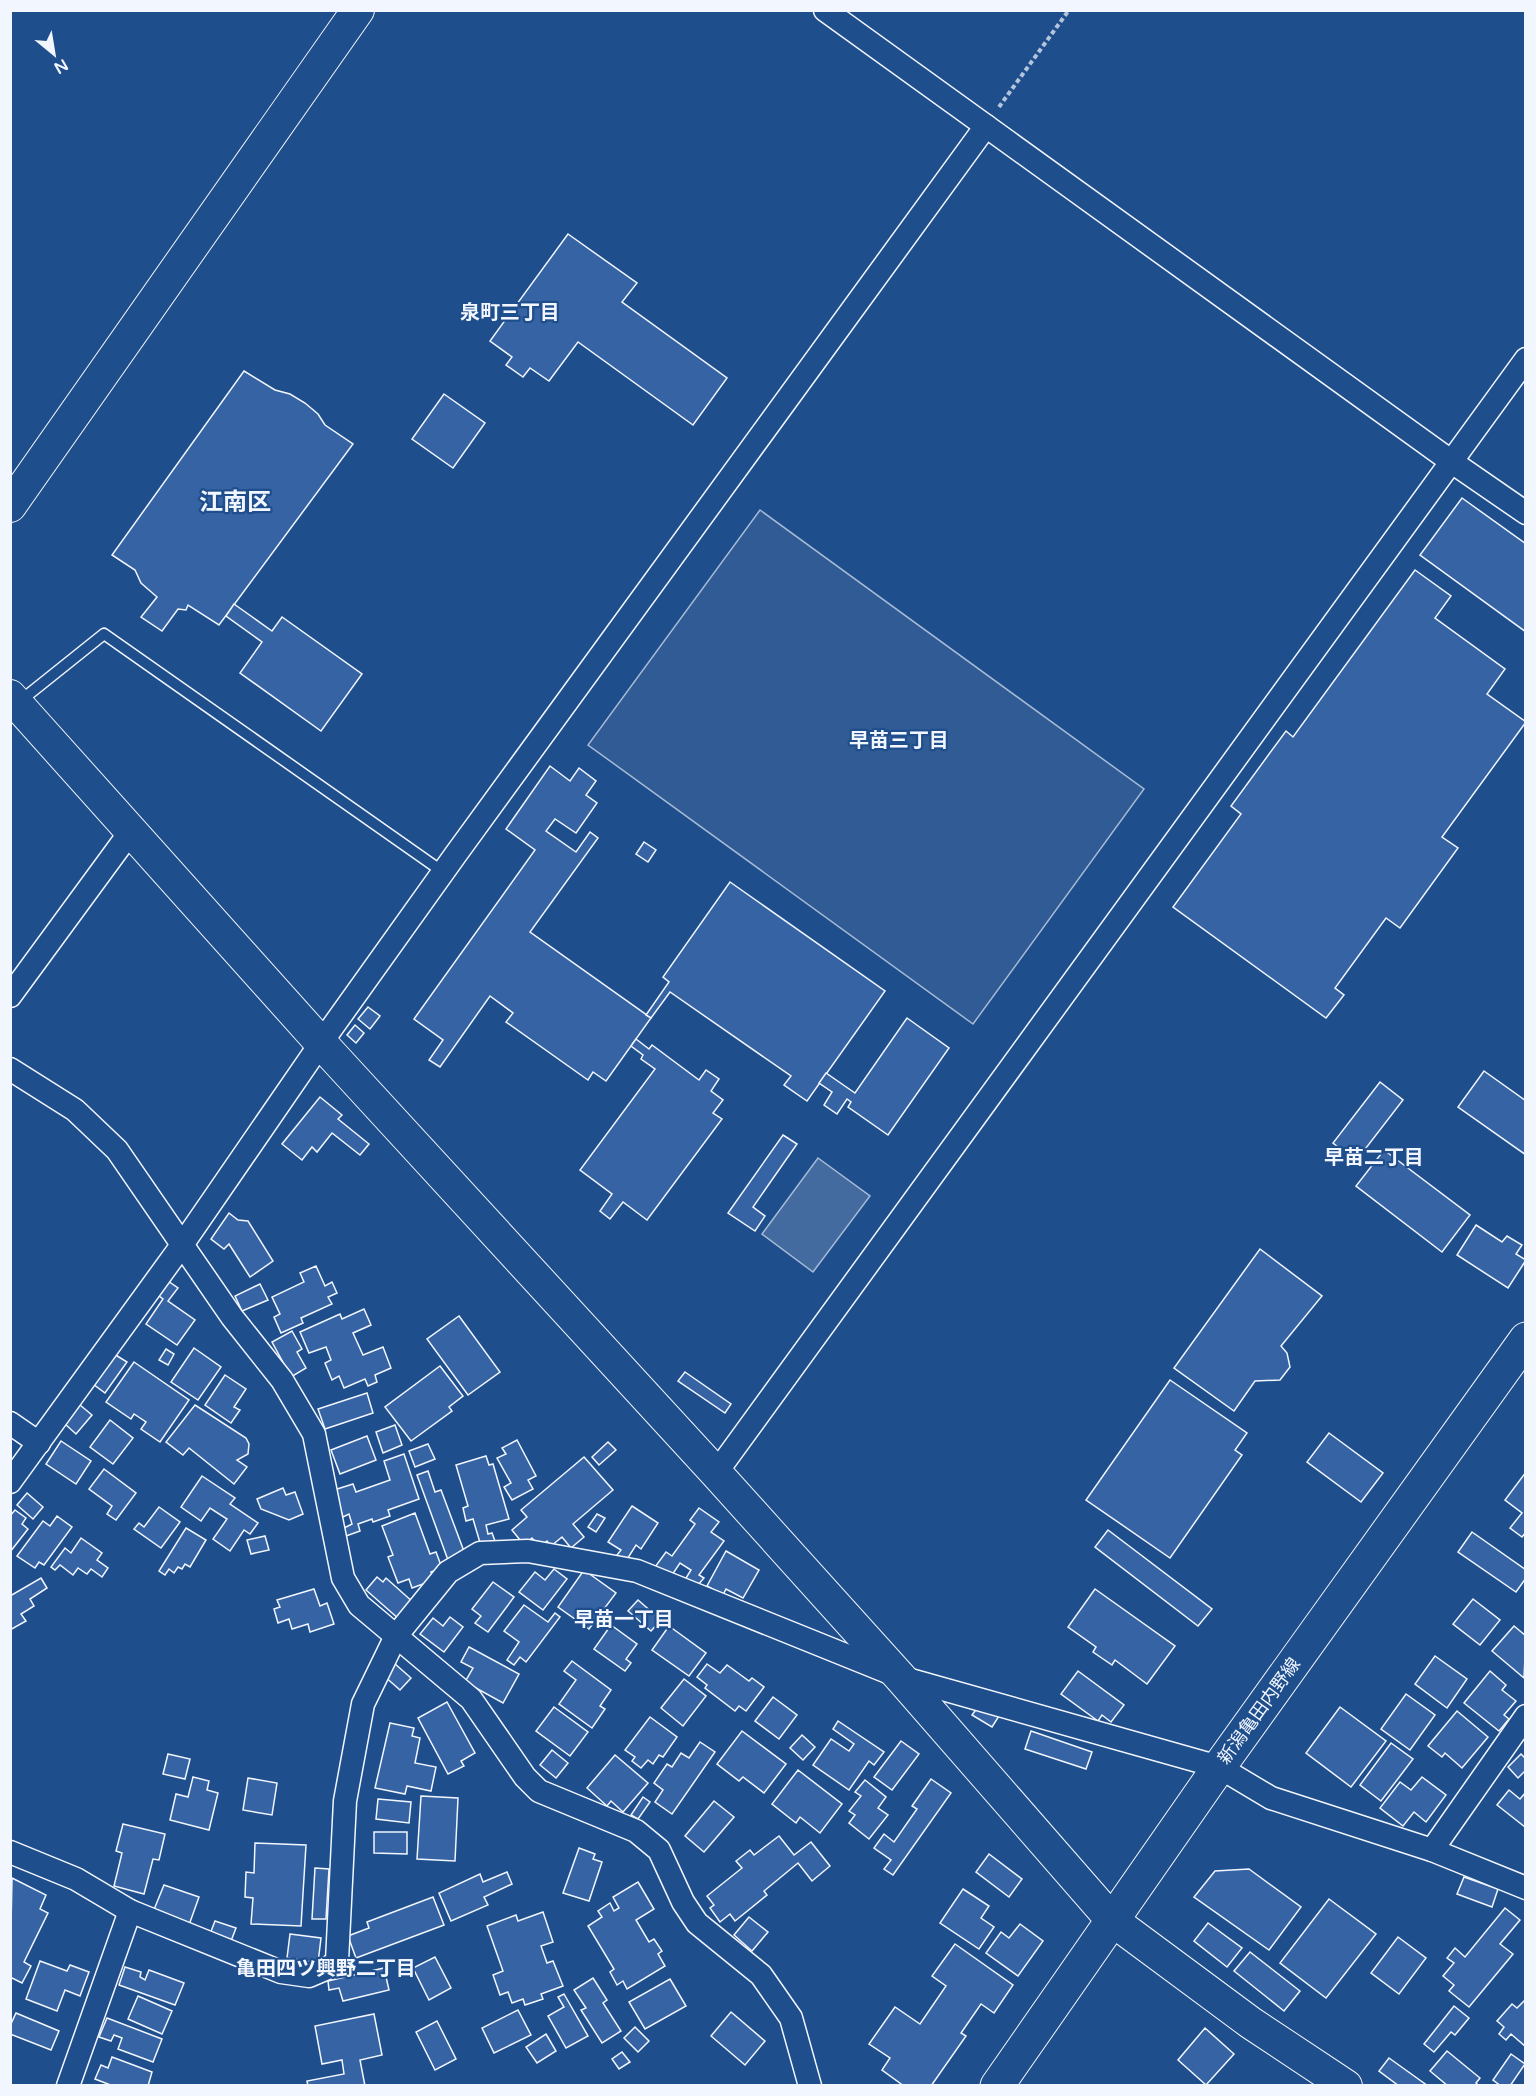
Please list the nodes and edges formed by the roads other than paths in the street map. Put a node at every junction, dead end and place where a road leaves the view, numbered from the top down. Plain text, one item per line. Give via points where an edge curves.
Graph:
1 (358, 10) edge
2 (825, 10) edge
3 (986, 126) junction
4 (1526, 359) edge
5 (1452, 462) junction
6 (10, 506) edge
7 (1526, 513) edge
8 (14, 700) edge
9 (131, 831) junction
10 (443, 872) junction
11 (10, 996) edge
12 (321, 1043) junction
13 (10, 1069) edge
14 (182, 1245) junction
15 (1526, 1339) edge
16 (10, 1423) edge
17 (39, 1443) junction
18 (717, 1473) junction
19 (10, 1482) edge
20 (396, 1636) junction
21 (900, 1677) junction
22 (1526, 1716) edge
23 (1218, 1767) junction
24 (1432, 1850) junction
25 (10, 1852) edge
26 (1526, 1887) edge
27 (130, 1911) junction
28 (1112, 1920) junction
29 (68, 2085) edge
30 (810, 2085) edge
31 (996, 2085) edge
32 (1346, 2085) edge

1 - 6 street
2 - 3 street
3 - 5 street
3 - 10 street
4 - 5 street
5 - 7 street
5 - 18 street
8 - 9 street
8 - 10 lane via 104,634
9 - 11 street
9 - 12 street
10 - 12 street
12 - 14 street
12 - 18 street
13 - 14 street via 75,1110 117,1150
14 - 17 street
14 - 20 street via 282,1380 314,1434 342,1578 359,1605
15 - 23 main road, 新潟亀田内野線
16 - 17 street
17 - 19 street
18 - 21 street
20 - 21 street via 448,1572 480,1553 528,1551 637,1571
20 - 27 street via 363,1704 347,1790 337,1961 309,1976 281,1972
20 - 30 street via 471,1699 539,1791 636,1831 660,1850 697,1923 761,1975 791,2018
21 - 23 street
21 - 28 street
22 - 24 street
23 - 24 street via 1271,1798
23 - 28 main road, 新潟亀田内野線
24 - 26 street
25 - 27 street via 75,1879
27 - 29 street
28 - 31 main road, 新潟亀田内野線
28 - 32 street via 1251,2023

